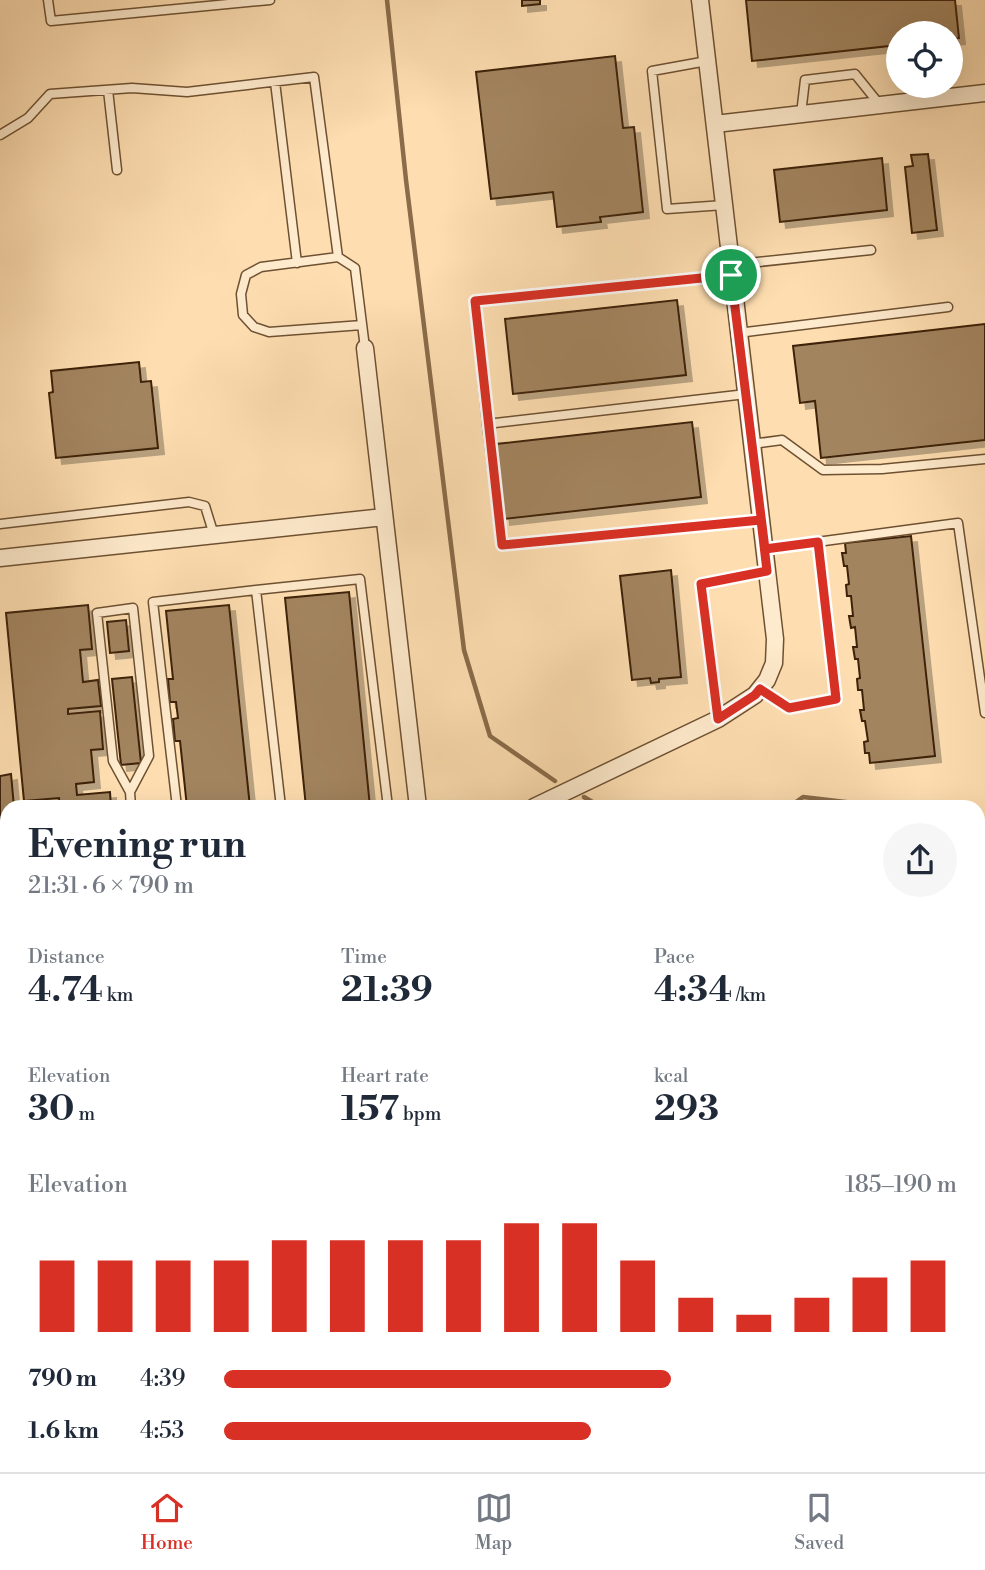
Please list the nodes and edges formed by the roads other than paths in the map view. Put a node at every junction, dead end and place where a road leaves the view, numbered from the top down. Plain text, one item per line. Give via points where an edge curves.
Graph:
1 (48, 0) edge
2 (270, 0) edge
3 (700, 0) edge
4 (707, 61) junction
5 (275, 82) junction
6 (108, 90) junction
7 (985, 93) edge
8 (880, 105) junction
9 (801, 114) junction
10 (715, 124) junction
11 (0, 135) edge
12 (117, 170) dead end
13 (724, 205) junction
14 (871, 250) dead end
15 (338, 257) junction
16 (297, 263) junction
17 (731, 270) junction
18 (948, 307) dead end
19 (362, 325) junction
20 (738, 333) junction
21 (365, 348) joint
22 (746, 394) junction
23 (487, 424) junction
24 (752, 444) junction
25 (985, 459) edge
26 (384, 517) junction
27 (761, 520) junction
28 (0, 524) edge
29 (214, 535) junction
30 (818, 542) junction
31 (765, 549) junction
32 (0, 558) edge
33 (767, 571) junction
34 (256, 590) junction
35 (763, 685) junction
36 (985, 713) edge
37 (718, 719) junction
38 (130, 792) junction
39 (131, 800) edge
40 (176, 800) edge
41 (280, 800) edge
42 (387, 800) edge
43 (417, 800) edge
44 (549, 800) edge

1 - 2 lane via 51,22
3 - 4 street
4 - 10 street
4 - 13 lane via 652,71 667,209
5 - 6 lane via 187,92
5 - 15 lane via 314,78
5 - 16 lane
6 - 11 lane via 50,94 28,118
6 - 12 lane
7 - 8 street
8 - 9 street
8 - 9 lane via 855,74 805,80
9 - 10 street
10 - 13 street
13 - 17 street
14 - 17 lane
15 - 16 lane
15 - 19 lane via 355,268
16 - 19 lane via 261,267 246,275 241,294 243,315 254,327 269,332
17 - 20 street
17 - 23 lane via 475,301
18 - 20 lane
19 - 21 lane
20 - 22 street
21 - 26 street
22 - 23 lane
22 - 24 street
23 - 27 lane via 502,545
24 - 25 lane via 782,440 823,470
24 - 27 street
26 - 29 street
26 - 43 street
27 - 31 street
28 - 29 lane via 189,502 205,506
29 - 32 street
30 - 31 lane
30 - 35 lane via 836,699 789,708
30 - 36 lane via 958,523
31 - 33 street
33 - 35 street via 776,648
33 - 37 lane via 701,584
34 - 40 lane via 153,602
34 - 41 lane
34 - 42 lane via 360,579
35 - 37 street
37 - 44 street
38 - 38 lane via 113,761 97,613 133,608 149,756
38 - 39 lane

